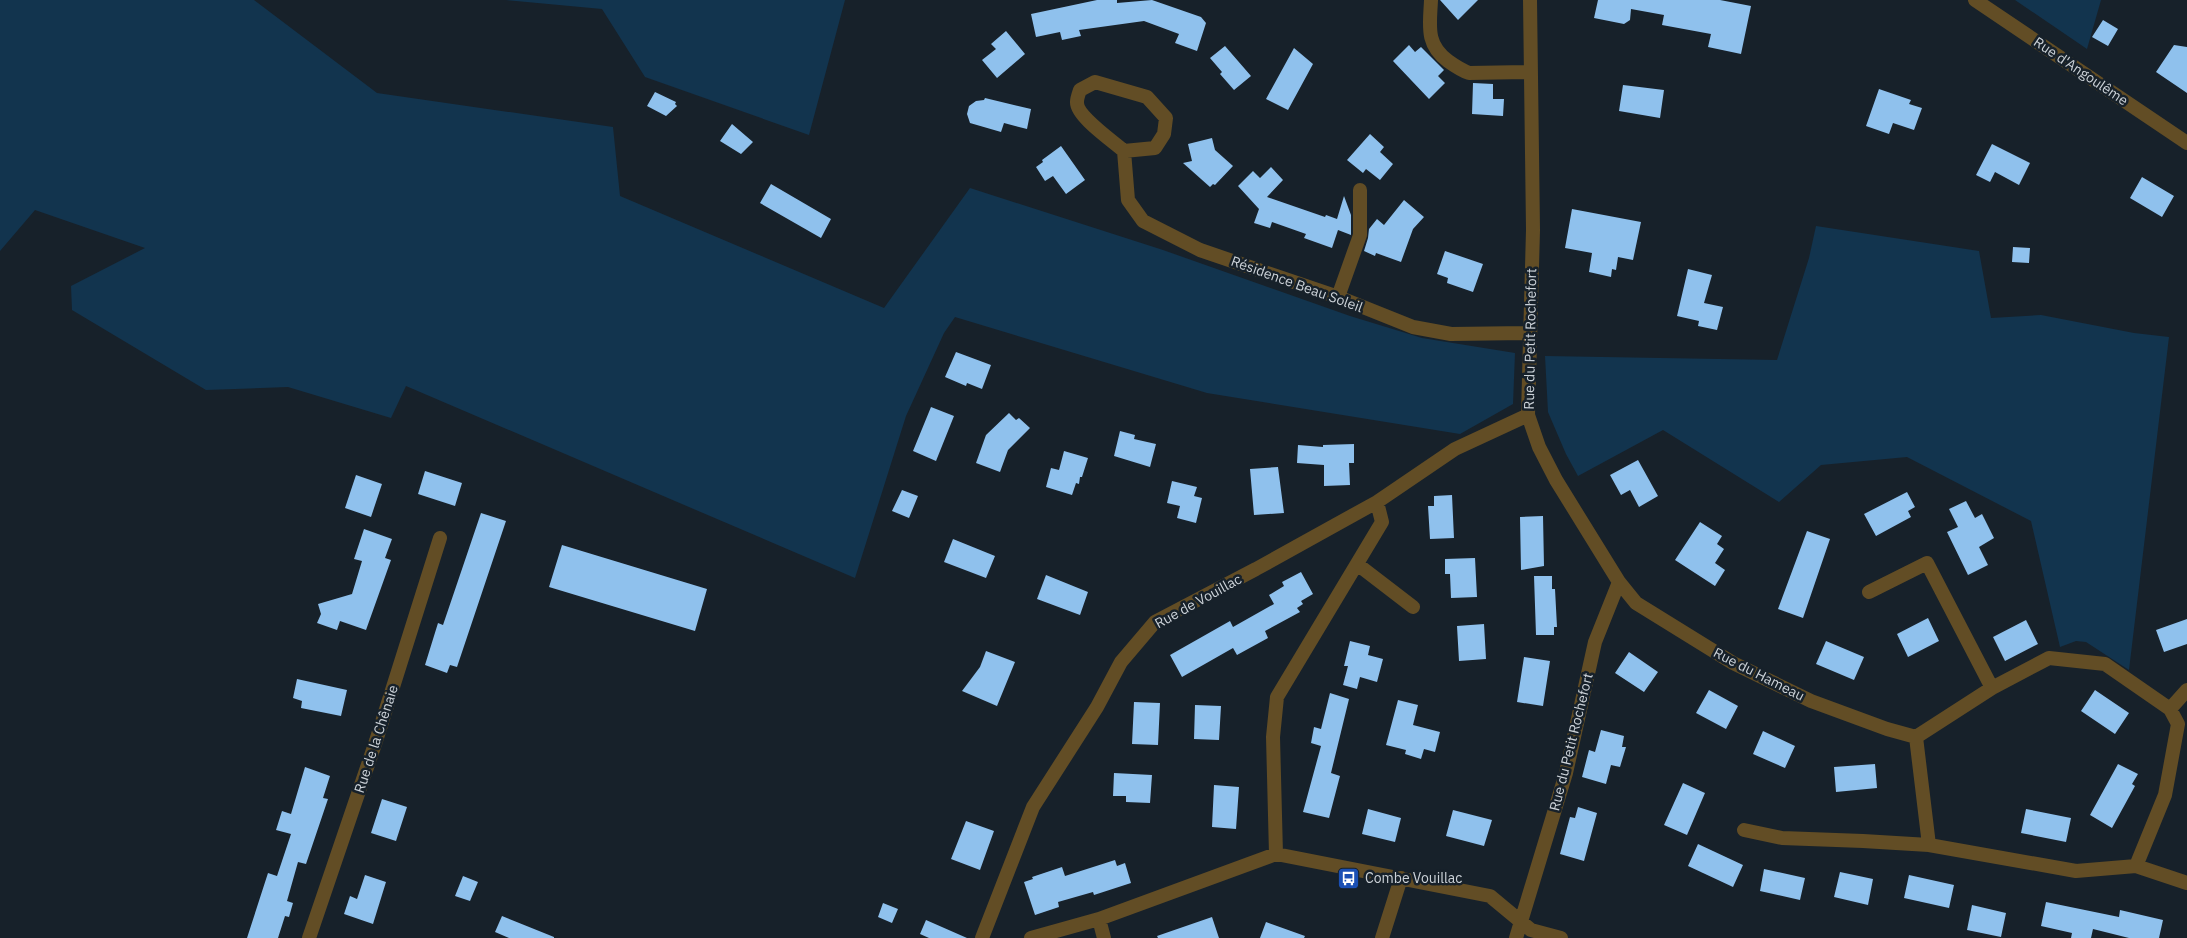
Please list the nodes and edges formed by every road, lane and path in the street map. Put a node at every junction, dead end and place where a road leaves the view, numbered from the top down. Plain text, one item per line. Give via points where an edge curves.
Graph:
1 (1430, 0) edge
2 (1530, 0) edge
3 (1975, 0) edge
4 (1530, 72) junction
5 (2187, 143) edge
6 (1124, 151) junction
7 (1360, 190) dead end
8 (1338, 297) junction
9 (1530, 333) junction
10 (1528, 415) junction
11 (1377, 502) junction
12 (440, 538) dead end
13 (1357, 564) junction
14 (1619, 582) junction
15 (1868, 592) dead end
16 (1413, 607) dead end
17 (1992, 688) junction
18 (2187, 690) edge
19 (2170, 709) junction
20 (1916, 737) junction
21 (1744, 830) dead end
22 (1929, 846) junction
23 (1276, 854) junction
24 (2136, 866) junction
25 (1401, 878) junction
26 (2187, 883) edge
27 (1099, 919) junction
28 (1522, 921) junction
29 (309, 938) edge
30 (982, 938) edge
31 (1032, 938) edge
32 (1104, 938) edge
33 (1382, 938) edge
34 (1516, 938) edge
35 (1561, 938) edge

1 - 4 street via 1431,40 1434,48 1450,62 1469,73
2 - 4 street, Rue du Petit Rochefort
3 - 5 street, Rue d'Angoulême
4 - 9 street, Rue du Petit Rochefort via 1533,230
6 - 6 street via 1078,109 1080,90 1095,82 1147,96 1166,118 1164,134 1155,148
6 - 8 street, Résidence Beau Soleil via 1128,200 1143,222 1200,250
7 - 8 street via 1360,235
8 - 9 street, Résidence Beau Soleil via 1413,327 1432,331 1451,334
9 - 10 street, Rue du Petit Rochefort
10 - 11 street, Rue de Vouillac via 1455,449
10 - 14 street, Rue du Petit Rochefort via 1539,447 1556,480
11 - 13 street via 1382,522
11 - 30 street, Rue de Vouillac via 1155,622 1121,662 1033,807
12 - 29 street, Rue de la Chênaie via 379,733
13 - 16 street
13 - 23 street via 1277,697 1273,737
14 - 20 street, Rue du Hameau via 1636,603 1733,663 1811,701
14 - 28 street, Rue du Petit Rochefort via 1595,642 1566,773
15 - 17 street via 1927,563
17 - 19 street via 2049,658 2105,664
17 - 20 street
18 - 19 street
19 - 24 street via 2178,724 2165,795
20 - 22 street
21 - 22 street via 1782,838
22 - 24 street via 2076,870
23 - 25 street
23 - 27 street
24 - 26 street
25 - 28 street via 1490,896
25 - 33 street
27 - 31 street
27 - 32 street
28 - 34 street, Rue du Petit Rochefort
28 - 35 street via 1531,930

